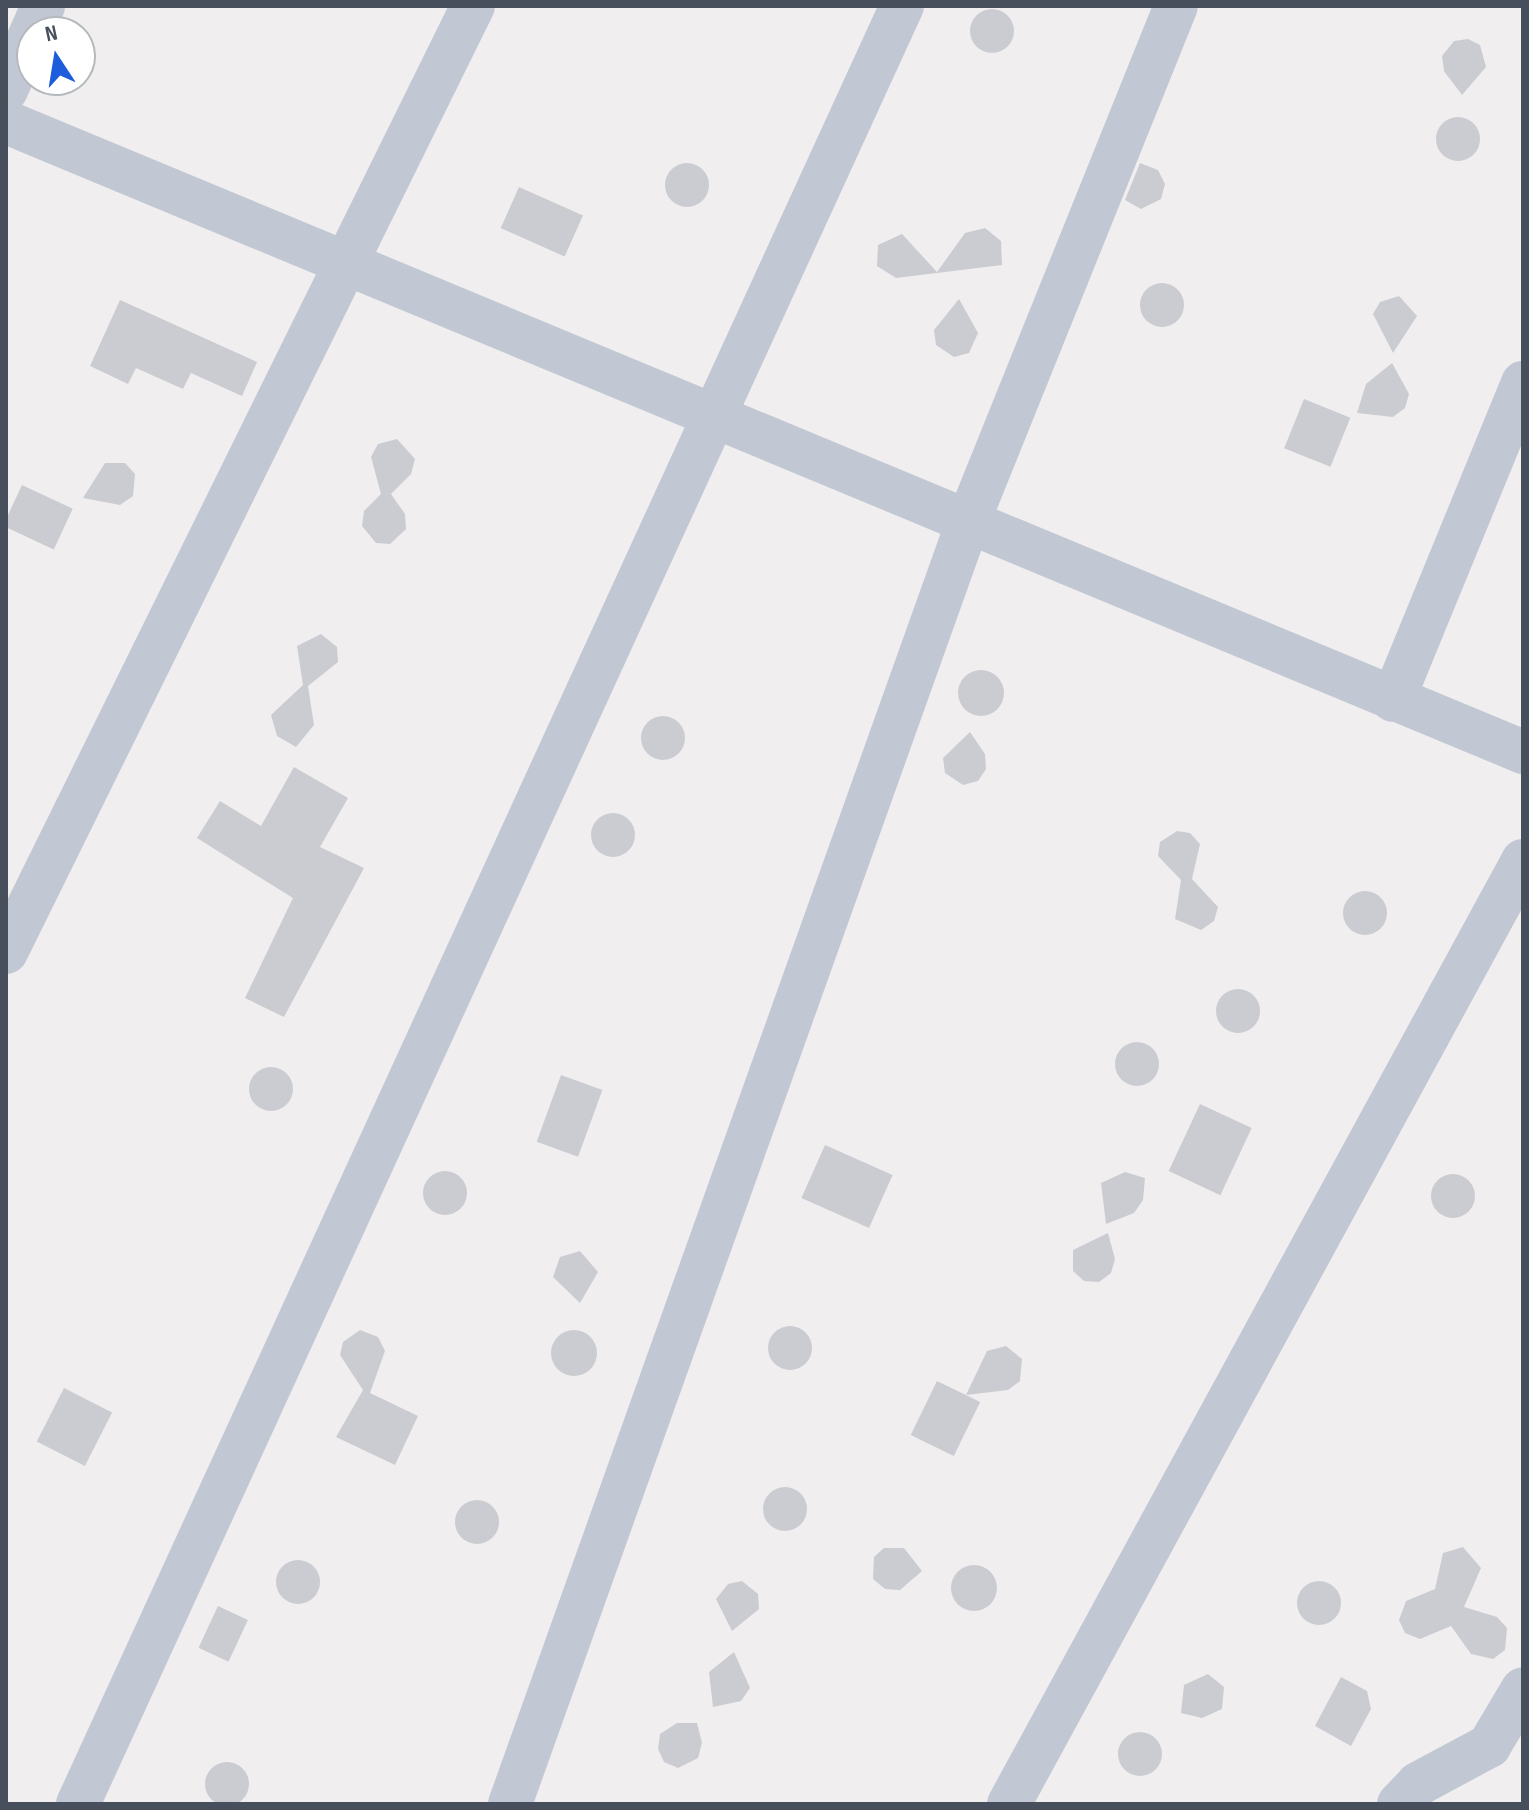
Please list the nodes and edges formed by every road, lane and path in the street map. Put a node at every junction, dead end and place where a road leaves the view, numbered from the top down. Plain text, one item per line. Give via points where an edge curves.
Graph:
1 (43, 6) edge
2 (473, 6) edge
3 (902, 6) edge
4 (1176, 6) edge
5 (6, 90) edge
6 (6, 122) edge
7 (344, 267) junction
8 (1523, 383) edge
9 (715, 420) junction
10 (968, 522) junction
11 (1393, 700) junction
12 (1523, 752) edge
13 (1523, 861) edge
14 (6, 952) edge
15 (1523, 1689) edge
16 (78, 1804) edge
17 (510, 1804) edge
18 (1009, 1804) edge
19 (1399, 1804) edge

1 - 5 street
2 - 7 street
3 - 9 street
4 - 10 street
6 - 7 street
7 - 9 street
7 - 14 street
8 - 11 street
9 - 10 street
9 - 16 street
10 - 11 street
10 - 17 street
11 - 12 street
13 - 18 street
15 - 19 street via 1489,1746 1418,1784

